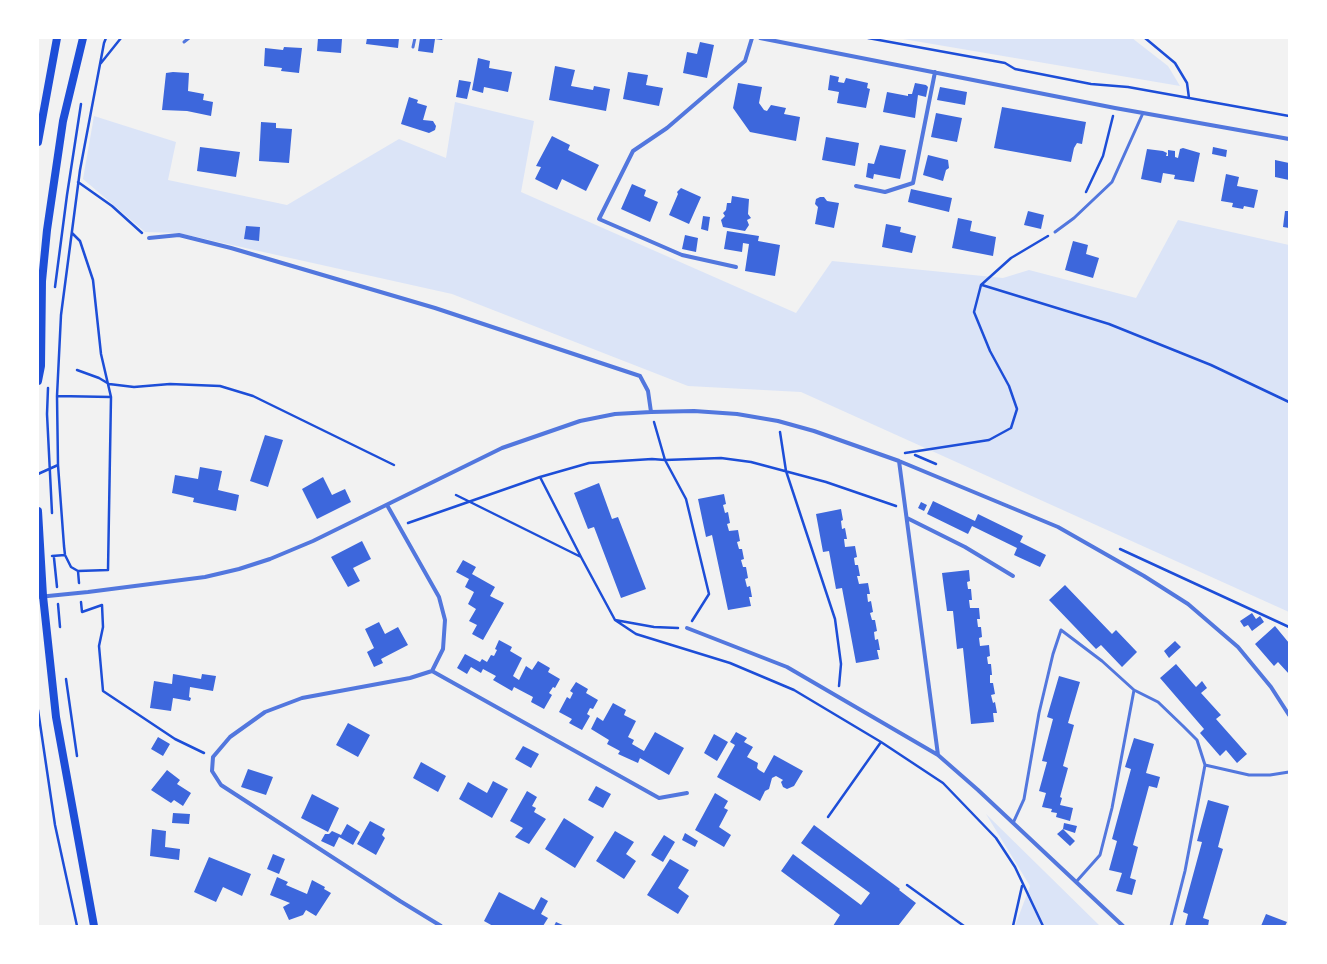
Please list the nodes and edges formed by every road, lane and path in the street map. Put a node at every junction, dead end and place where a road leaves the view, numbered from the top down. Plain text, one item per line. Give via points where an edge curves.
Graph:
1 (57, 38) edge
2 (83, 38) edge
3 (106, 38) edge
4 (121, 38) edge
5 (189, 38) edge
6 (415, 38) edge
7 (752, 38) edge
8 (760, 38) edge
9 (868, 38) edge
10 (1145, 38) edge
11 (184, 42) dead end
12 (413, 47) dead end
13 (100, 64) junction
14 (935, 72) junction
15 (1189, 98) junction
16 (81, 101) dead end
17 (1115, 108) junction
18 (1143, 113) junction
19 (1289, 116) edge
20 (1289, 139) edge
21 (38, 142) edge
22 (78, 182) junction
23 (856, 186) dead end
24 (1085, 194) dead end
25 (1055, 232) joint
26 (72, 233) junction
27 (149, 238) joint
28 (736, 266) dead end
29 (981, 285) junction
30 (55, 290) dead end
31 (77, 370) dead end
32 (38, 381) edge
33 (48, 383) dead end
34 (109, 384) junction
35 (57, 396) junction
36 (111, 397) junction
37 (1289, 402) edge
38 (651, 412) junction
39 (778, 421) junction
40 (665, 460) junction
41 (899, 461) junction
42 (58, 465) junction
43 (394, 465) dead end
44 (50, 469) junction
45 (786, 471) junction
46 (38, 474) edge
47 (540, 477) junction
48 (456, 496) dead end
49 (468, 501) junction
50 (387, 505) junction
51 (905, 509) junction
52 (38, 511) edge
53 (52, 516) dead end
54 (907, 518) junction
55 (400, 527) junction
56 (54, 548) dead end
57 (581, 557) junction
58 (78, 571) junction
59 (1013, 576) dead end
60 (80, 593) junction
61 (57, 595) junction
62 (40, 596) edge
63 (616, 620) junction
64 (687, 628) junction
65 (60, 631) dead end
66 (432, 671) junction
67 (65, 676) dead end
68 (1134, 690) junction
69 (839, 696) junction
70 (38, 710) edge
71 (1289, 715) edge
72 (881, 742) junction
73 (938, 754) junction
74 (213, 757) junction
75 (78, 761) dead end
76 (1205, 765) junction
77 (1289, 772) edge
78 (687, 793) dead end
79 (828, 817) dead end
80 (1013, 823) junction
81 (1076, 882) junction
82 (907, 885) dead end
83 (1023, 885) junction
84 (77, 926) edge
85 (94, 926) edge
86 (441, 926) edge
87 (964, 926) edge
88 (1013, 926) edge
89 (1043, 926) edge
90 (1123, 926) edge
91 (1171, 926) edge

1 - 21 main road
2 - 32 main road via 64,121 47,230 42,281 41,366
3 - 13 path
4 - 13 path
5 - 11 lane
6 - 12 lane
7 - 28 street via 745,61 667,128 633,151 599,219 682,255
8 - 14 street
9 - 15 path via 1005,63 1015,69 1092,84 1128,87
10 - 15 path via 1175,63 1187,83
13 - 22 path
14 - 17 street
14 - 23 street via 913,183 885,192
15 - 19 path
16 - 30 path
17 - 18 street
17 - 24 path via 1103,156
18 - 20 street
18 - 25 lane via 1112,182 1074,218
22 - 26 path
22 - 27 path via 112,206
25 - 29 path via 1011,258
26 - 34 path via 80,240 93,280 101,354
26 - 35 path via 61,315
27 - 38 street via 179,235 231,248 435,308 640,376 648,391
29 - 37 path via 1109,324 1211,365
29 - 41 path via 974,312 990,351 1009,386 1017,409 1011,428 989,440 905,453
31 - 34 path
33 - 44 path
34 - 36 path
34 - 43 path via 134,387 170,384 220,386 253,396
35 - 36 path
35 - 42 path
36 - 58 path via 108,570
38 - 39 street via 737,414
38 - 40 path
38 - 50 street via 615,414 580,421 502,448
39 - 41 street
39 - 45 path
40 - 45 path via 721,458
40 - 47 path via 589,463
40 - 64 path via 686,498 709,594
41 - 51 street
41 - 71 street via 1058,527 1188,604 1238,647 1271,687
42 - 44 path
42 - 58 path via 65,555 71,567
44 - 46 path
44 - 53 path
45 - 51 path
45 - 69 path via 836,619 840,664
47 - 49 path
47 - 57 path
48 - 49 path
49 - 55 path
49 - 57 path
50 - 55 street
50 - 60 street via 313,541 239,569 205,577
51 - 54 street
52 - 62 main road
54 - 59 street via 965,547
54 - 73 street
55 - 66 street via 439,598 445,620 443,648
56 - 61 path
57 - 63 path
58 - 60 path
60 - 61 street
60 - 74 path via 82,612 102,605 99,646 103,691 175,740
61 - 62 street
61 - 65 path
62 - 85 main road via 56,717
63 - 64 path via 654,627
63 - 72 path via 636,634 730,663 794,690
64 - 69 street via 787,667
66 - 74 street via 410,678 302,698 264,712 230,737
66 - 78 street via 659,798
67 - 75 path
68 - 76 lane via 1158,702 1197,740
68 - 80 lane via 1102,661 1061,630 1039,713 1024,799
68 - 81 lane via 1112,808 1100,855
69 - 73 street
70 - 84 path via 55,825
72 - 79 path
72 - 83 path via 943,783 966,805 996,838 1015,867
73 - 80 street
74 - 86 street via 212,771 221,785
76 - 77 lane via 1249,775
76 - 91 lane via 1185,870
80 - 81 street
81 - 90 street
82 - 87 path
83 - 88 path
83 - 89 path

